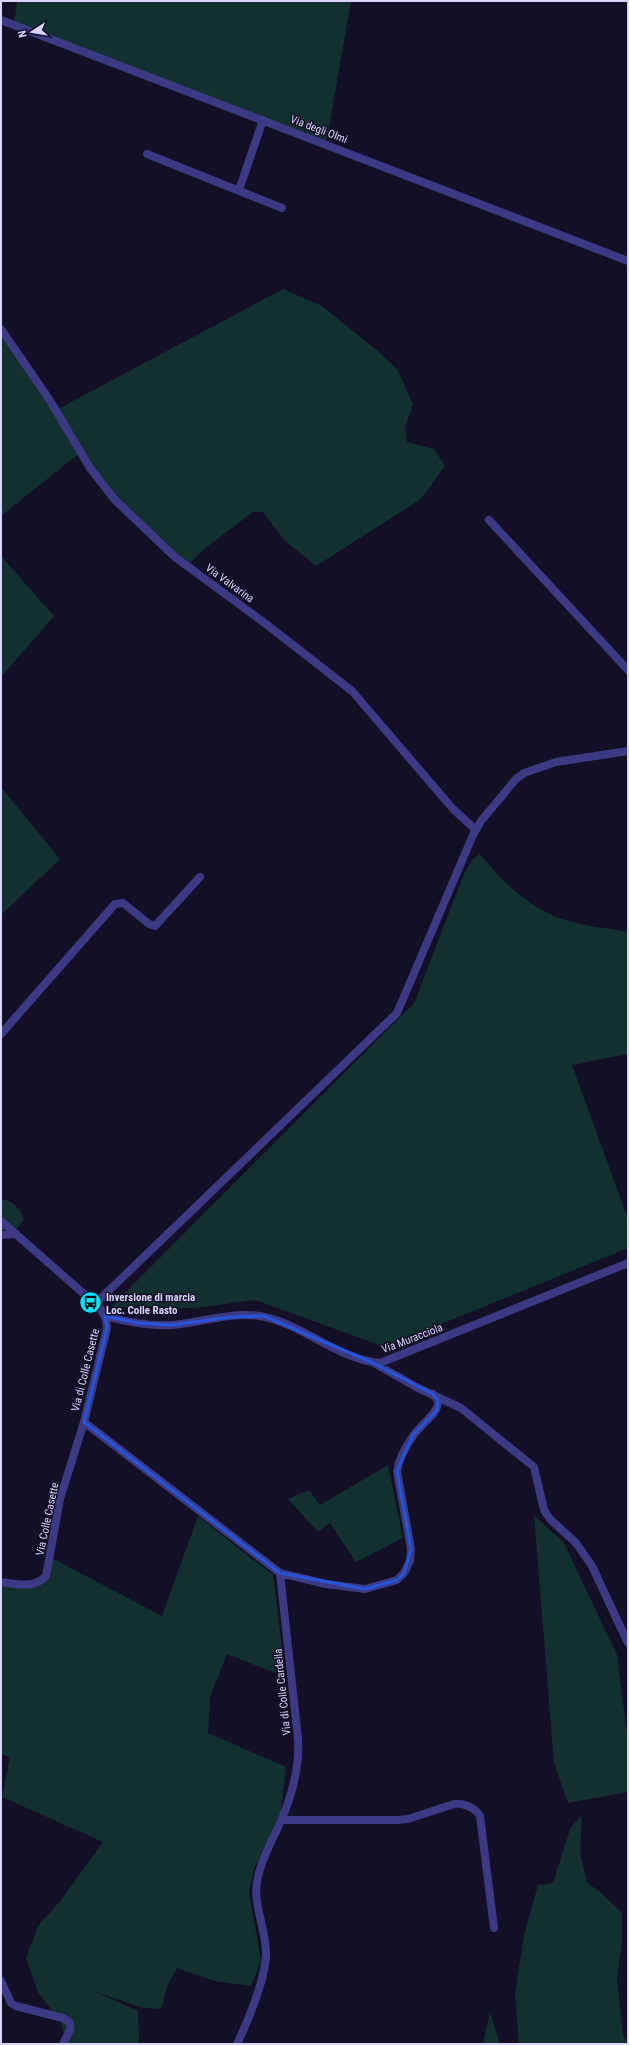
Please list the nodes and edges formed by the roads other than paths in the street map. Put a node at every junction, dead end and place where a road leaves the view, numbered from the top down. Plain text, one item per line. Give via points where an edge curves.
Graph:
1 (1, 20) edge
2 (263, 120) junction
3 (147, 154) dead end
4 (239, 190) junction
5 (282, 208) dead end
6 (628, 261) edge
7 (1, 329) edge
8 (489, 520) dead end
9 (628, 670) edge
10 (628, 750) edge
11 (476, 830) junction
12 (200, 877) dead end
13 (1, 1034) edge
14 (1, 1221) edge
15 (16, 1234) junction
16 (1, 1235) edge
17 (628, 1263) edge
18 (94, 1304) junction
19 (105, 1316) junction
20 (371, 1362) junction
21 (433, 1394) junction
22 (84, 1422) junction
23 (280, 1573) junction
24 (1, 1582) edge
25 (628, 1643) edge
26 (282, 1820) junction
27 (494, 1928) dead end
28 (1, 1981) edge
29 (63, 2044) edge
30 (237, 2044) edge

1 - 2 street, Via degli Olmi
2 - 4 street
2 - 6 street, Via degli Olmi
3 - 4 street
4 - 5 street
7 - 11 street, Via Valvarina via 49,399 90,468 113,498 170,552 349,689 453,809
8 - 9 street
10 - 11 street via 556,762 524,773 516,779
11 - 18 street via 397,1013
12 - 13 street via 155,926 123,903 115,904
14 - 15 street
15 - 16 street
15 - 18 street, Via di Colle Casette
17 - 20 street, Via Muracciola via 388,1361
18 - 19 street, Via di Colle Casette
19 - 20 street, Via Muracciola via 156,1325 264,1316
19 - 22 street, Via di Colle Casette via 107,1328
20 - 21 street
21 - 23 street via 438,1401 437,1410 413,1435 397,1471 411,1549 410,1561 404,1573 397,1580 365,1589 326,1584
21 - 25 street via 462,1408 534,1467 544,1510 576,1543 592,1566
22 - 23 street
22 - 24 street, Via Colle Casette via 60,1499 46,1576 38,1583 29,1585
23 - 26 street, Via di Colle Cardella via 299,1750 295,1780
26 - 27 street via 398,1820 454,1804 472,1808 480,1816
26 - 30 street, Via di Colle Cardella via 257,1878 266,1955 250,2015
28 - 29 street via 11,2003 70,2023 70,2030

